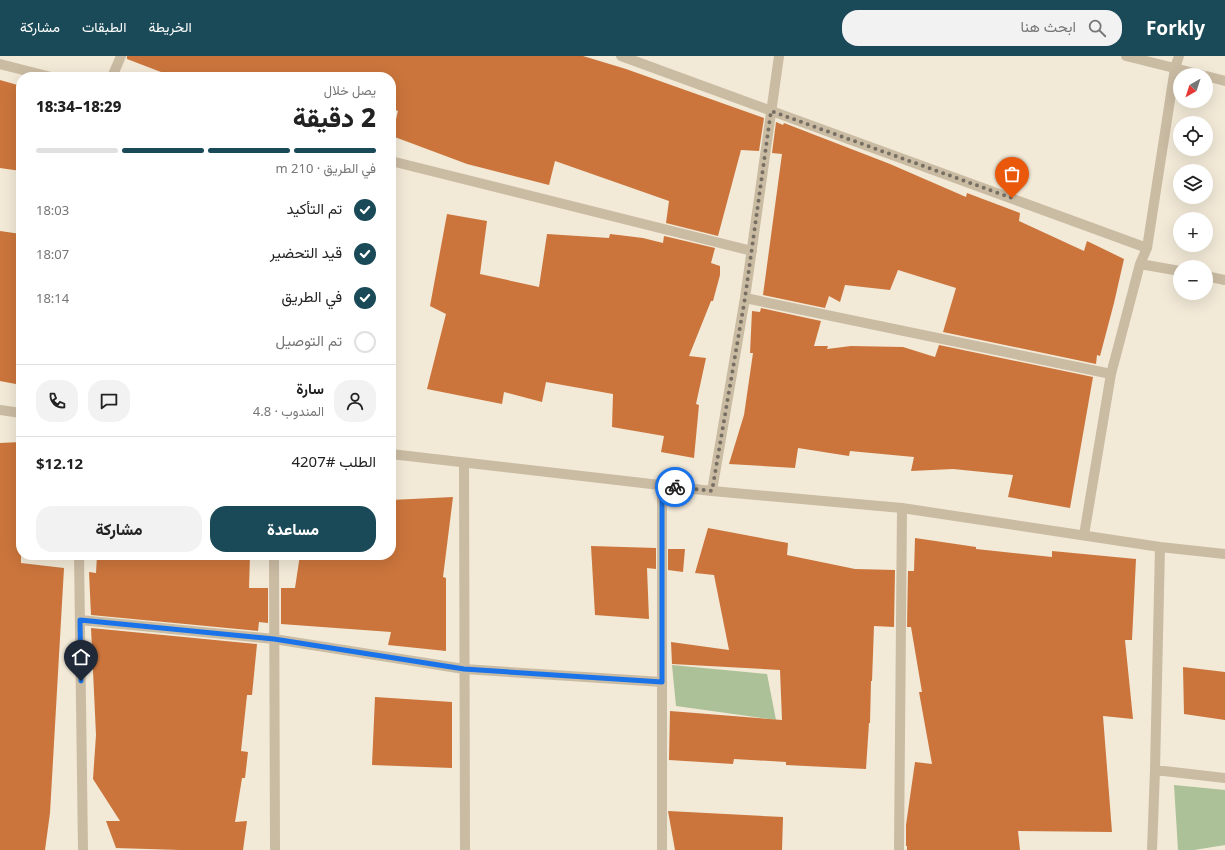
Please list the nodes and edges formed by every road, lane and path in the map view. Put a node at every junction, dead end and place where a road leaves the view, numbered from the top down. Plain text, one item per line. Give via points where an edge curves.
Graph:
1 (121, 56) edge
2 (621, 56) edge
3 (779, 56) edge
4 (1126, 56) edge
5 (1179, 56) edge
6 (0, 64) edge
7 (1175, 68) joint
8 (31, 72) edge
9 (114, 72) edge
10 (1213, 77) edge
11 (1225, 80) edge
12 (1173, 81) edge
13 (771, 111) junction
14 (396, 162) edge
15 (1147, 248) junction
16 (752, 250) junction
17 (1140, 264) junction
18 (1173, 270) edge
19 (1213, 277) edge
20 (1225, 280) edge
21 (745, 298) junction
22 (1111, 374) junction
23 (0, 410) edge
24 (16, 412) edge
25 (396, 455) edge
26 (464, 463) junction
27 (662, 485) junction
28 (712, 491) junction
29 (902, 508) junction
30 (1084, 535) junction
31 (1160, 547) junction
32 (1225, 554) edge
33 (79, 560) edge
34 (274, 560) edge
35 (80, 620) junction
36 (274, 639) junction
37 (464, 669) junction
38 (662, 682) junction
39 (1155, 770) junction
40 (1225, 778) edge
41 (83, 850) edge
42 (275, 850) edge
43 (465, 850) edge
44 (662, 850) edge
45 (899, 850) edge
46 (1152, 850) edge

1 - 9 street
2 - 13 street
3 - 13 street
4 - 7 street
5 - 7 street
6 - 8 street
10 - 11 street
12 - 15 street
13 - 15 street
13 - 16 street
14 - 16 street
15 - 17 street
16 - 21 street
17 - 18 street
17 - 22 street
19 - 20 street
21 - 22 street
21 - 28 street
22 - 30 street
23 - 24 street
25 - 26 street
26 - 27 street
26 - 37 street
27 - 28 street
27 - 38 street
28 - 29 street
29 - 30 street
29 - 45 street
30 - 31 street
31 - 32 street
31 - 39 street
33 - 35 street
34 - 36 street
35 - 36 street
35 - 41 street
36 - 37 street
36 - 42 street
37 - 38 street
37 - 43 street
38 - 44 street
39 - 40 street
39 - 46 street

